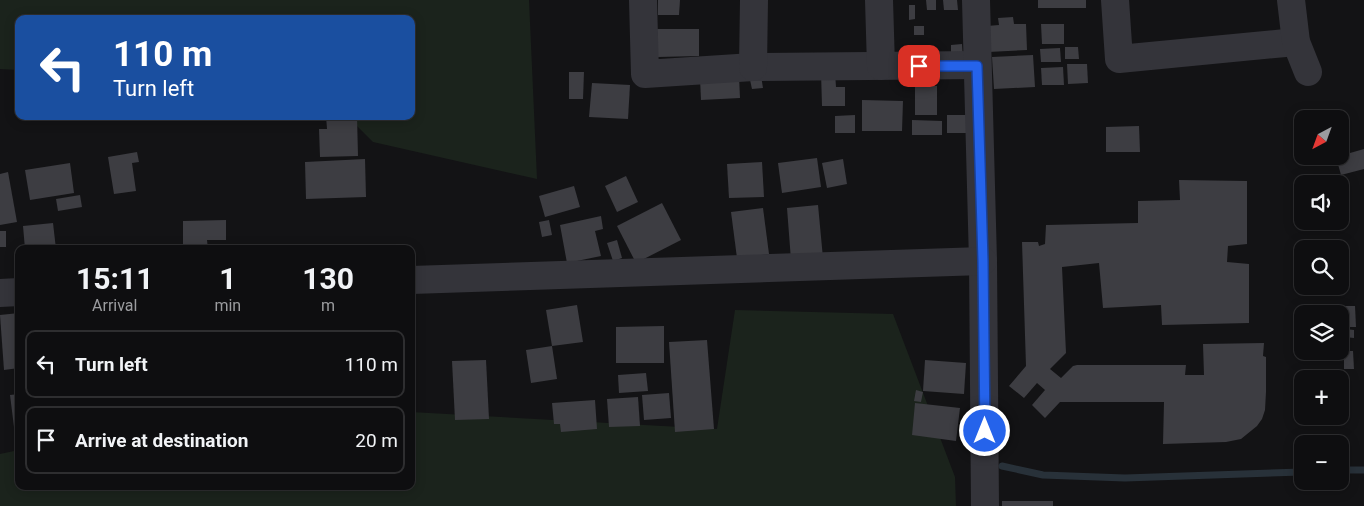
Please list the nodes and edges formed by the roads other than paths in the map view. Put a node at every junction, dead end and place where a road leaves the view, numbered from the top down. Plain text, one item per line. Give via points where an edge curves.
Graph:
1 (643, 0) edge
2 (754, 0) edge
3 (879, 0) edge
4 (976, 0) edge
5 (1115, 0) edge
6 (1291, 0) edge
7 (1296, 42) junction
8 (753, 66) junction
9 (881, 66) junction
10 (977, 66) junction
11 (1308, 72) dead end
12 (983, 261) junction
13 (415, 280) edge
14 (15, 292) edge
15 (0, 293) edge
16 (985, 506) edge

1 - 8 street via 645,74
2 - 8 street
3 - 9 street
4 - 10 street
5 - 7 street via 1118,59
6 - 7 street
7 - 11 street
8 - 9 street
9 - 10 street
10 - 12 street
12 - 13 street
12 - 16 street
14 - 15 street

